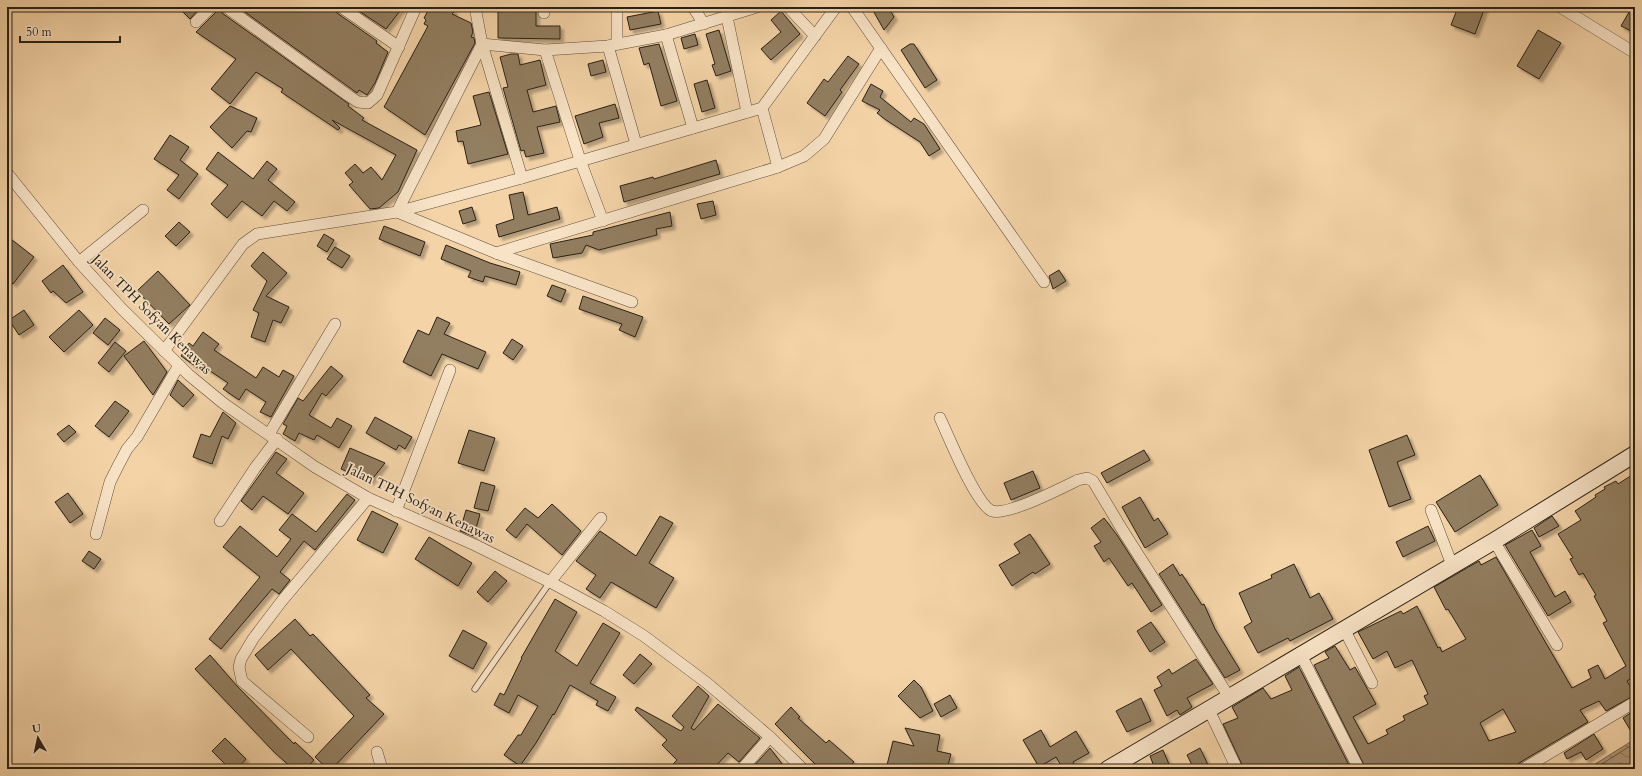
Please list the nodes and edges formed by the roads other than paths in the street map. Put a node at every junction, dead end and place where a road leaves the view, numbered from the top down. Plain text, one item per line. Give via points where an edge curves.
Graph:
1 (211, 7) edge
2 (226, 7) edge
3 (341, 7) edge
4 (416, 7) edge
5 (617, 7) edge
6 (693, 7) edge
7 (757, 7) edge
8 (788, 7) edge
9 (836, 7) edge
10 (852, 7) edge
11 (1560, 7) edge
12 (474, 8) edge
13 (727, 17) junction
14 (196, 22) dead end
15 (704, 24) junction
16 (666, 34) junction
17 (815, 36) junction
18 (482, 44) junction
19 (613, 45) junction
20 (399, 47) junction
21 (881, 48) junction
22 (545, 50) junction
23 (1635, 53) edge
24 (762, 108) junction
25 (747, 112) junction
26 (693, 128) junction
27 (636, 144) junction
28 (580, 160) junction
29 (778, 167) junction
30 (8, 176) edge
31 (522, 178) junction
32 (143, 210) dead end
33 (397, 212) junction
34 (603, 221) junction
35 (496, 253) junction
36 (80, 262) junction
37 (1044, 282) dead end
38 (632, 302) dead end
39 (335, 324) dead end
40 (164, 351) junction
41 (179, 365) junction
42 (450, 370) dead end
43 (940, 418) dead end
44 (273, 437) junction
45 (1635, 454) edge
46 (368, 498) junction
47 (1431, 510) dead end
48 (396, 511) junction
49 (601, 518) dead end
50 (220, 521) dead end
51 (96, 534) dead end
52 (1494, 541) junction
53 (1452, 565) junction
54 (550, 582) junction
55 (1344, 629) junction
56 (1557, 645) dead end
57 (1300, 653) junction
58 (1372, 683) dead end
59 (475, 689) dead end
60 (1229, 697) junction
61 (1635, 702) edge
62 (1209, 710) junction
63 (308, 737) dead end
64 (770, 737) junction
65 (376, 752) dead end
66 (382, 769) edge
67 (742, 769) edge
68 (803, 769) edge
69 (1108, 769) edge
70 (1237, 769) edge
71 (1359, 769) edge
72 (1523, 769) edge

1 - 14 street
2 - 20 street via 349,96 364,103 372,102 378,95
3 - 20 street
4 - 20 street
5 - 19 street
6 - 15 street
7 - 13 street
8 - 17 street
9 - 17 street
10 - 21 street
11 - 23 street
12 - 18 street
13 - 15 street
13 - 25 street
15 - 16 street
16 - 19 street
16 - 26 street
17 - 24 street
18 - 22 street
18 - 31 street
18 - 33 street
19 - 22 street
19 - 27 street
21 - 29 street via 824,139 804,156
21 - 37 street
22 - 28 street
24 - 25 street
24 - 29 street
25 - 26 street
26 - 27 street
27 - 28 street
28 - 31 street
28 - 34 street
29 - 34 street
30 - 36 street, Jalan TPH Sofyan Kenawas
31 - 33 street
32 - 36 street
33 - 35 street
33 - 40 street via 266,231 250,237
34 - 35 street
35 - 38 street
36 - 40 street, Jalan TPH Sofyan Kenawas
39 - 44 street
40 - 41 street, Jalan TPH Sofyan Kenawas
41 - 44 street, Jalan TPH Sofyan Kenawas via 223,403
41 - 51 street via 110,482
42 - 48 street
43 - 60 street via 965,473 991,511 1011,510 1078,480 1087,478 1093,481
44 - 46 street, Jalan TPH Sofyan Kenawas via 315,467
44 - 50 street
45 - 52 street
46 - 48 street, Jalan TPH Sofyan Kenawas
46 - 63 street via 281,602 253,639 238,667 245,685
47 - 53 street
48 - 54 street, Jalan TPH Sofyan Kenawas via 475,545
49 - 54 street
52 - 53 street
52 - 56 street
53 - 55 street
54 - 59 lane
54 - 64 street, Jalan TPH Sofyan Kenawas via 644,636 707,683
55 - 57 street
55 - 58 street
57 - 60 street
57 - 71 street
60 - 62 street
61 - 72 street
62 - 69 street
62 - 70 street
64 - 67 street
64 - 68 street, Jalan TPH Sofyan Kenawas
65 - 66 street

